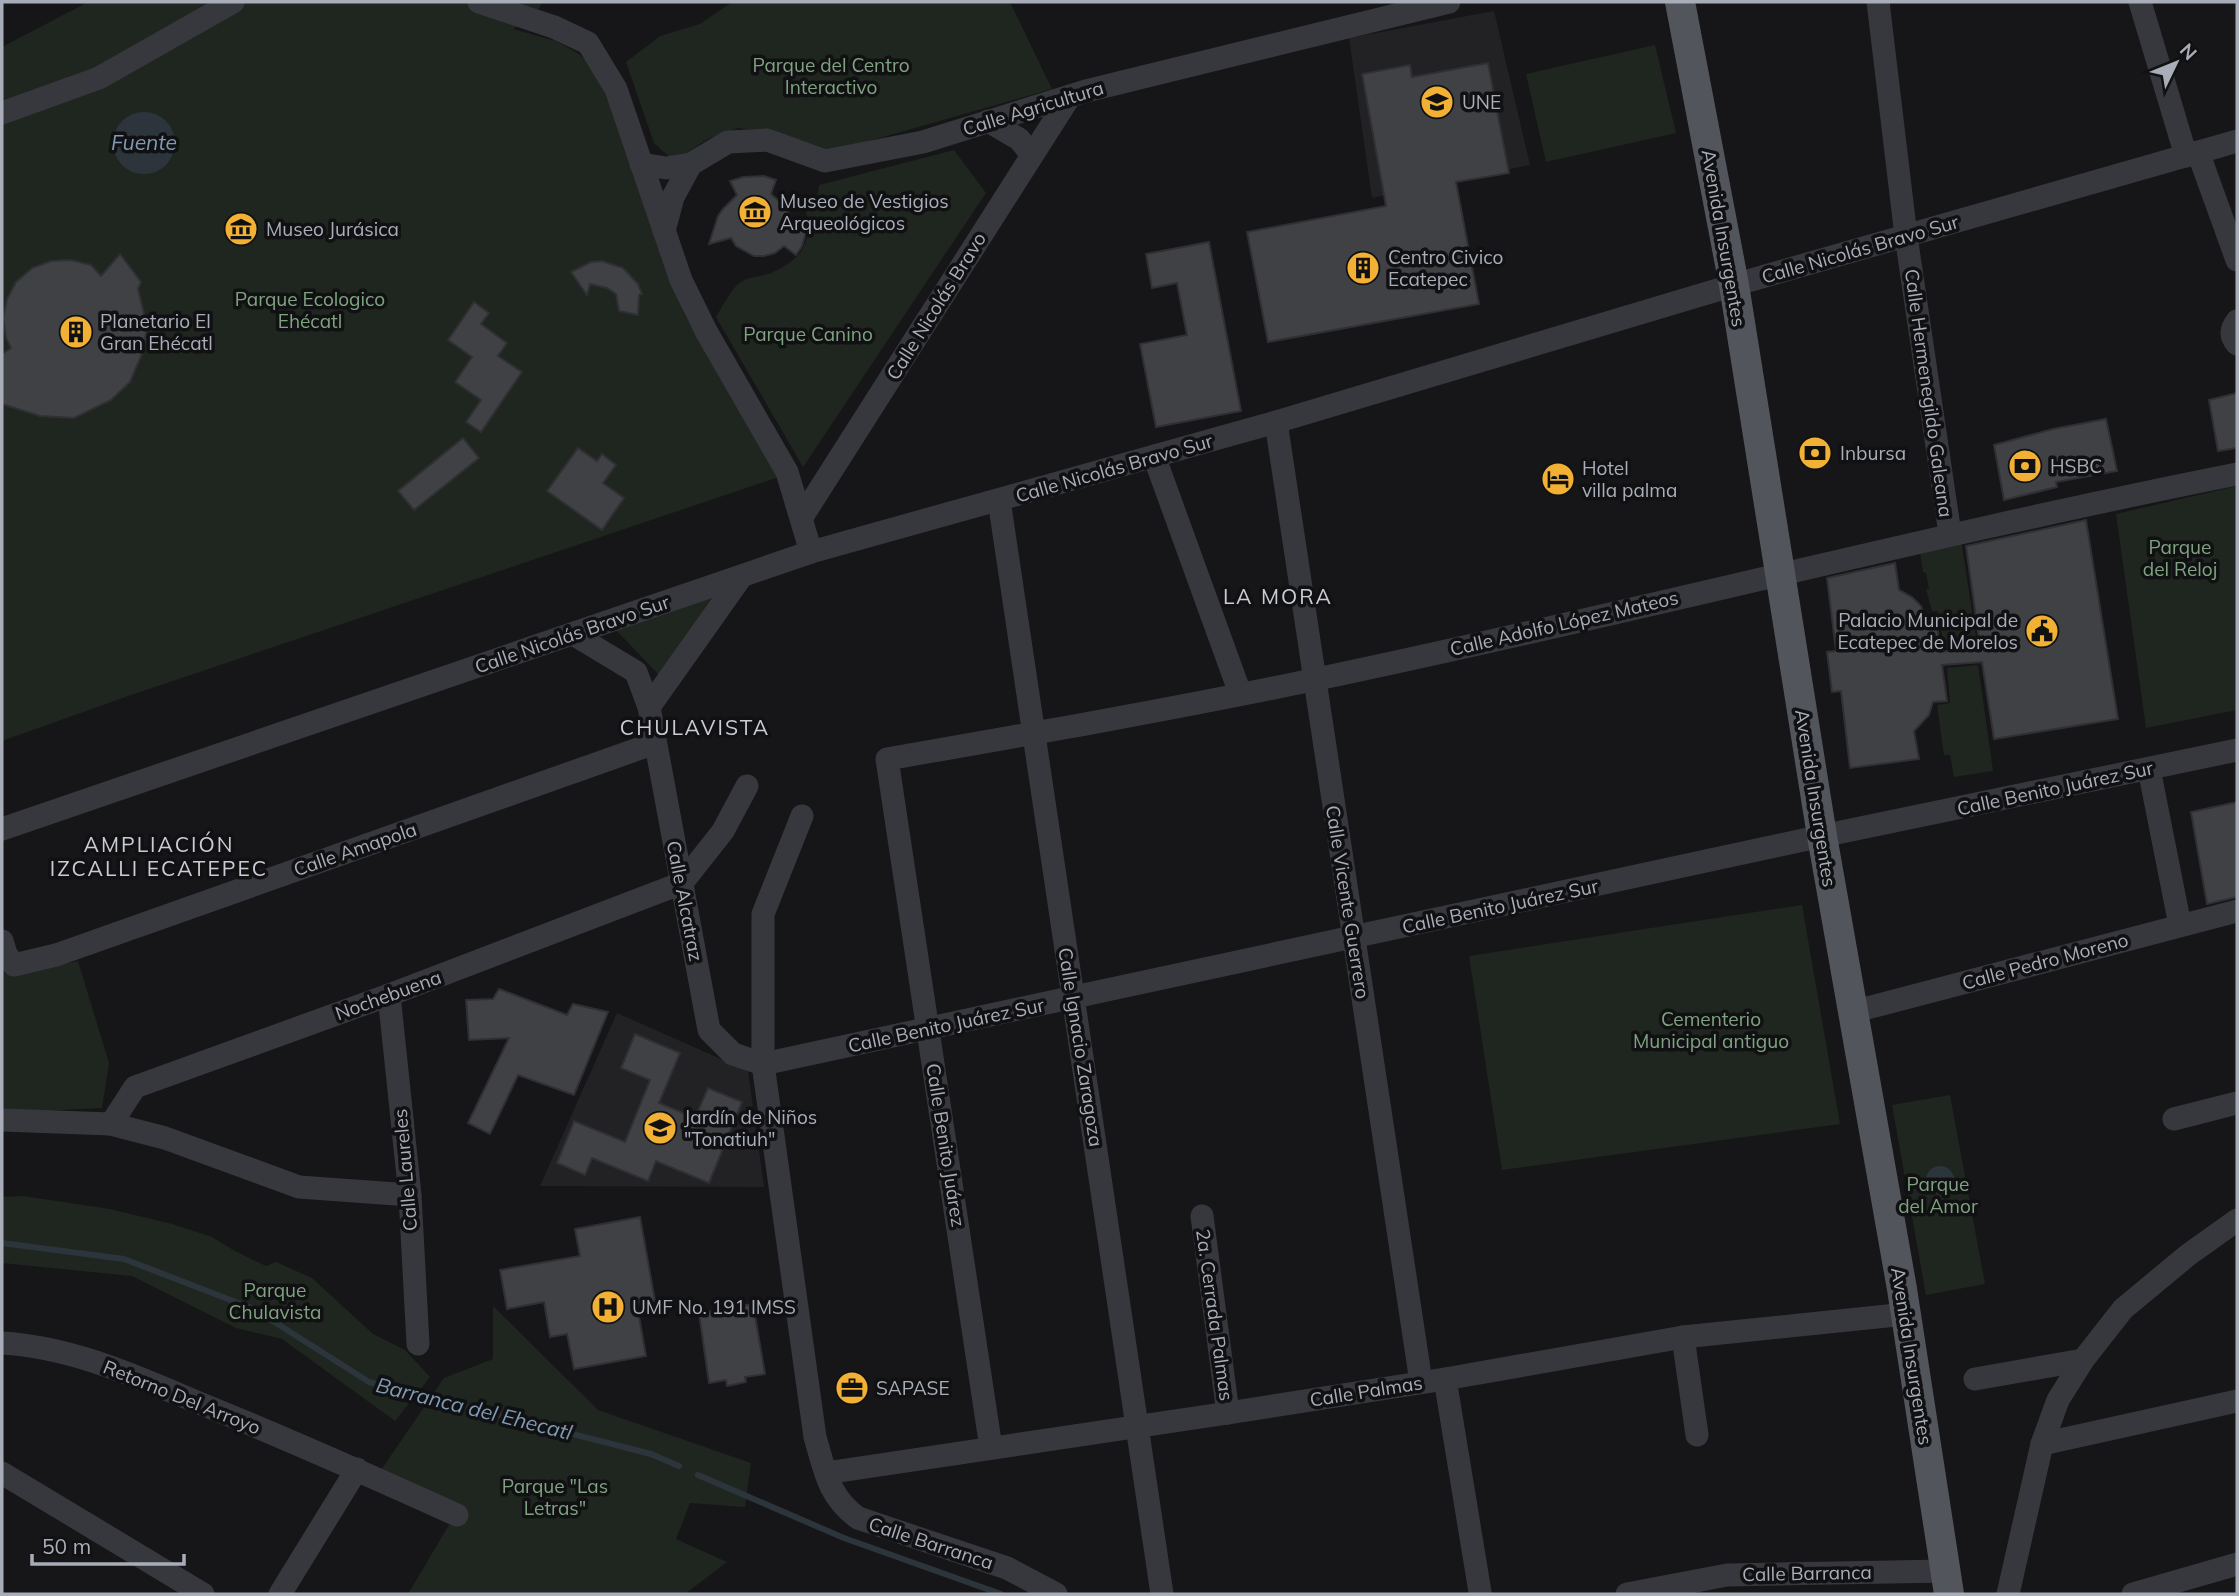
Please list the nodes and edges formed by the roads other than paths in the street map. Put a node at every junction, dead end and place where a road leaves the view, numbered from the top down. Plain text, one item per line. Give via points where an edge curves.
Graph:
1 (233, 2) edge
2 (479, 2) edge
3 (1449, 2) edge
4 (1680, 2) edge
5 (1878, 2) edge
6 (2140, 2) edge
7 (1070, 96) junction
8 (2, 113) edge
9 (989, 121) junction
10 (2237, 141) edge
11 (2192, 154) junction
12 (1032, 155) junction
13 (641, 164) junction
14 (691, 164) junction
15 (664, 231) junction
16 (1906, 236) junction
17 (2237, 260) edge
18 (1734, 285) junction
19 (2237, 321) edge
20 (2237, 344) edge
21 (1276, 422) junction
22 (1154, 456) junction
23 (2237, 474) edge
24 (999, 500) junction
25 (802, 517) junction
26 (1950, 534) junction
27 (811, 552) junction
28 (1780, 575) junction
29 (741, 577) junction
30 (573, 634) junction
31 (1315, 679) junction
32 (1240, 693) junction
33 (649, 708) junction
34 (1034, 733) junction
35 (655, 743) junction
36 (2237, 750) edge
37 (887, 759) joint
38 (2149, 769) junction
39 (747, 786) dead end
40 (802, 816) dead end
41 (2, 829) edge
42 (1822, 836) junction
43 (681, 883) junction
44 (2237, 911) edge
45 (2180, 925) junction
46 (1354, 938) junction
47 (2, 941) edge
48 (389, 995) junction
49 (1073, 998) junction
50 (1852, 1012) junction
51 (928, 1029) junction
52 (763, 1064) junction
53 (2237, 1103) edge
54 (2174, 1119) dead end
55 (2, 1120) edge
56 (111, 1124) junction
57 (410, 1195) junction
58 (1202, 1216) dead end
59 (2237, 1220) edge
60 (1906, 1314) junction
61 (1683, 1337) junction
62 (2, 1343) edge
63 (418, 1344) dead end
64 (2083, 1360) junction
65 (1445, 1379) junction
66 (1975, 1379) dead end
67 (1421, 1382) junction
68 (2237, 1401) edge
69 (1228, 1413) junction
70 (1139, 1427) junction
71 (1698, 1435) dead end
72 (2042, 1444) junction
73 (991, 1448) junction
74 (356, 1469) junction
75 (2, 1473) edge
76 (825, 1473) junction
77 (457, 1515) dead end
78 (2237, 1564) edge
79 (1948, 1583) edge
80 (1480, 1592) dead end
81 (202, 1594) edge
82 (280, 1594) edge
83 (1056, 1594) edge
84 (1163, 1594) edge
85 (1627, 1594) edge
86 (2008, 1594) edge
87 (2133, 1594) edge

1 - 8 street via 99,78
2 - 13 street via 588,43 616,89
3 - 7 street, Calle Agricultura
4 - 18 main road, Avenida Insurgentes
5 - 16 street, Calle Hermenegildo Galeana
6 - 11 street
7 - 9 street, Calle Agricultura
7 - 12 street, Calle Nicolás Bravo
9 - 12 street via 1019,139
9 - 14 street, Calle Agricultura via 923,142 825,161 767,140 727,142
10 - 11 street, Calle Nicolás Bravo Sur
11 - 16 street, Calle Nicolás Bravo Sur
11 - 17 street
12 - 25 street, Calle Nicolás Bravo
13 - 14 street via 666,168
13 - 15 street
14 - 15 street, Calle Agricultura via 673,197
15 - 25 street via 706,331 787,472
16 - 18 street, Calle Nicolás Bravo Sur
16 - 26 street, Calle Hermenegildo Galeana
18 - 21 street, Calle Nicolás Bravo Sur
18 - 28 main road, Avenida Insurgentes
19 - 20 street via 2232,330
21 - 22 street, Calle Nicolás Bravo Sur
21 - 31 street, Calle Vicente Guerrero
22 - 24 street, Calle Nicolás Bravo Sur
22 - 32 street
23 - 26 street, Calle Adolfo López Mateos
24 - 27 street, Calle Nicolás Bravo Sur
24 - 34 street, Calle Ignacio Zaragoza
25 - 27 street
26 - 28 street, Calle Adolfo López Mateos
27 - 29 street, Calle Nicolás Bravo Sur
28 - 31 street, Calle Adolfo López Mateos
28 - 42 main road, Avenida Insurgentes
29 - 30 street, Calle Nicolás Bravo Sur
29 - 33 street
30 - 33 street, Calle Alcatraz via 636,671
30 - 41 street, Calle Nicolás Bravo Sur
31 - 32 street, Calle Adolfo López Mateos
31 - 46 street, Calle Vicente Guerrero
32 - 34 street, Calle Adolfo López Mateos
33 - 35 street, Calle Alcatraz
34 - 37 street, Calle Adolfo López Mateos
34 - 49 street, Calle Ignacio Zaragoza
35 - 43 street, Calle Alcatraz
35 - 47 street, Calle Amapola via 56,955 14,965
36 - 38 street, Calle Benito Juárez Sur
37 - 51 street, Calle Benito Juárez
38 - 42 street, Calle Benito Juárez Sur
38 - 45 street
39 - 43 street via 723,831
40 - 52 street, Calle Barranca via 762,914
42 - 46 street, Calle Benito Juárez Sur
42 - 50 main road, Avenida Insurgentes
43 - 48 street, Nochebuena
43 - 52 street, Calle Alcatraz via 709,1030 733,1054
44 - 45 street, Calle Pedro Moreno
45 - 50 street, Calle Pedro Moreno
46 - 49 street, Calle Benito Juárez Sur
46 - 67 street, Calle Vicente Guerrero
48 - 56 street, Nochebuena via 135,1087
48 - 57 street, Calle Laureles
49 - 51 street, Calle Benito Juárez Sur
49 - 70 street, Calle Ignacio Zaragoza
50 - 60 main road, Avenida Insurgentes
51 - 52 street, Calle Benito Juárez Sur
51 - 73 street, Calle Benito Juárez
52 - 76 street, Calle Barranca via 815,1437
53 - 54 street
55 - 56 street
56 - 57 street via 165,1138 299,1187
57 - 63 street, Calle Laureles
58 - 69 street, 2a. Cerrada Palmas
59 - 64 street via 2123,1309
60 - 61 street, Calle Palmas
60 - 79 main road, Avenida Insurgentes
61 - 65 street, Calle Palmas
61 - 71 street
62 - 74 street, Retorno Del Arroyo via 56,1350 112,1367
64 - 66 street
64 - 72 street via 2059,1400
65 - 67 street, Calle Palmas
65 - 80 street
67 - 69 street, Calle Palmas
68 - 72 street
69 - 70 street, Calle Palmas
70 - 73 street, Calle Palmas
70 - 84 street, Calle Ignacio Zaragoza
72 - 86 street
73 - 76 street, Calle Palmas
74 - 77 street, Retorno Del Arroyo
74 - 82 street
75 - 81 street
76 - 83 street, Calle Barranca via 843,1507 858,1518 1007,1568
78 - 87 street
79 - 85 street, Calle Barranca via 1727,1575

